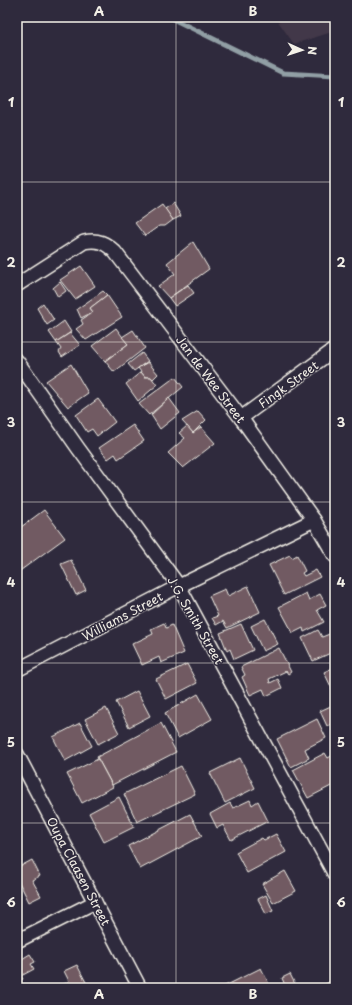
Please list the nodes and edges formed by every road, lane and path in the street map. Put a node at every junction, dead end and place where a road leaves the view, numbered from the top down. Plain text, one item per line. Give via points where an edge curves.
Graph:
1 (17, 285) edge
2 (335, 349) edge
3 (17, 362) edge
4 (241, 418) junction
5 (314, 520) junction
6 (335, 556) edge
7 (179, 586) junction
8 (17, 670) edge
9 (17, 754) edge
10 (335, 875) edge
11 (96, 902) junction
12 (17, 941) edge
13 (140, 988) edge

1 - 4 street, Jan de Wee Street via 84,242 100,241 112,249
2 - 4 street, Fingk Street
3 - 7 street, J.G. Smith Street
4 - 5 street, Jan de Wee Street
5 - 6 street, Jan de Wee Street
5 - 7 street, Williams Street
7 - 8 street, Williams Street
7 - 10 street, J.G. Smith Street
9 - 11 street, Oupa Claasen Street
11 - 12 street
11 - 13 street, Oupa Claasen Street

